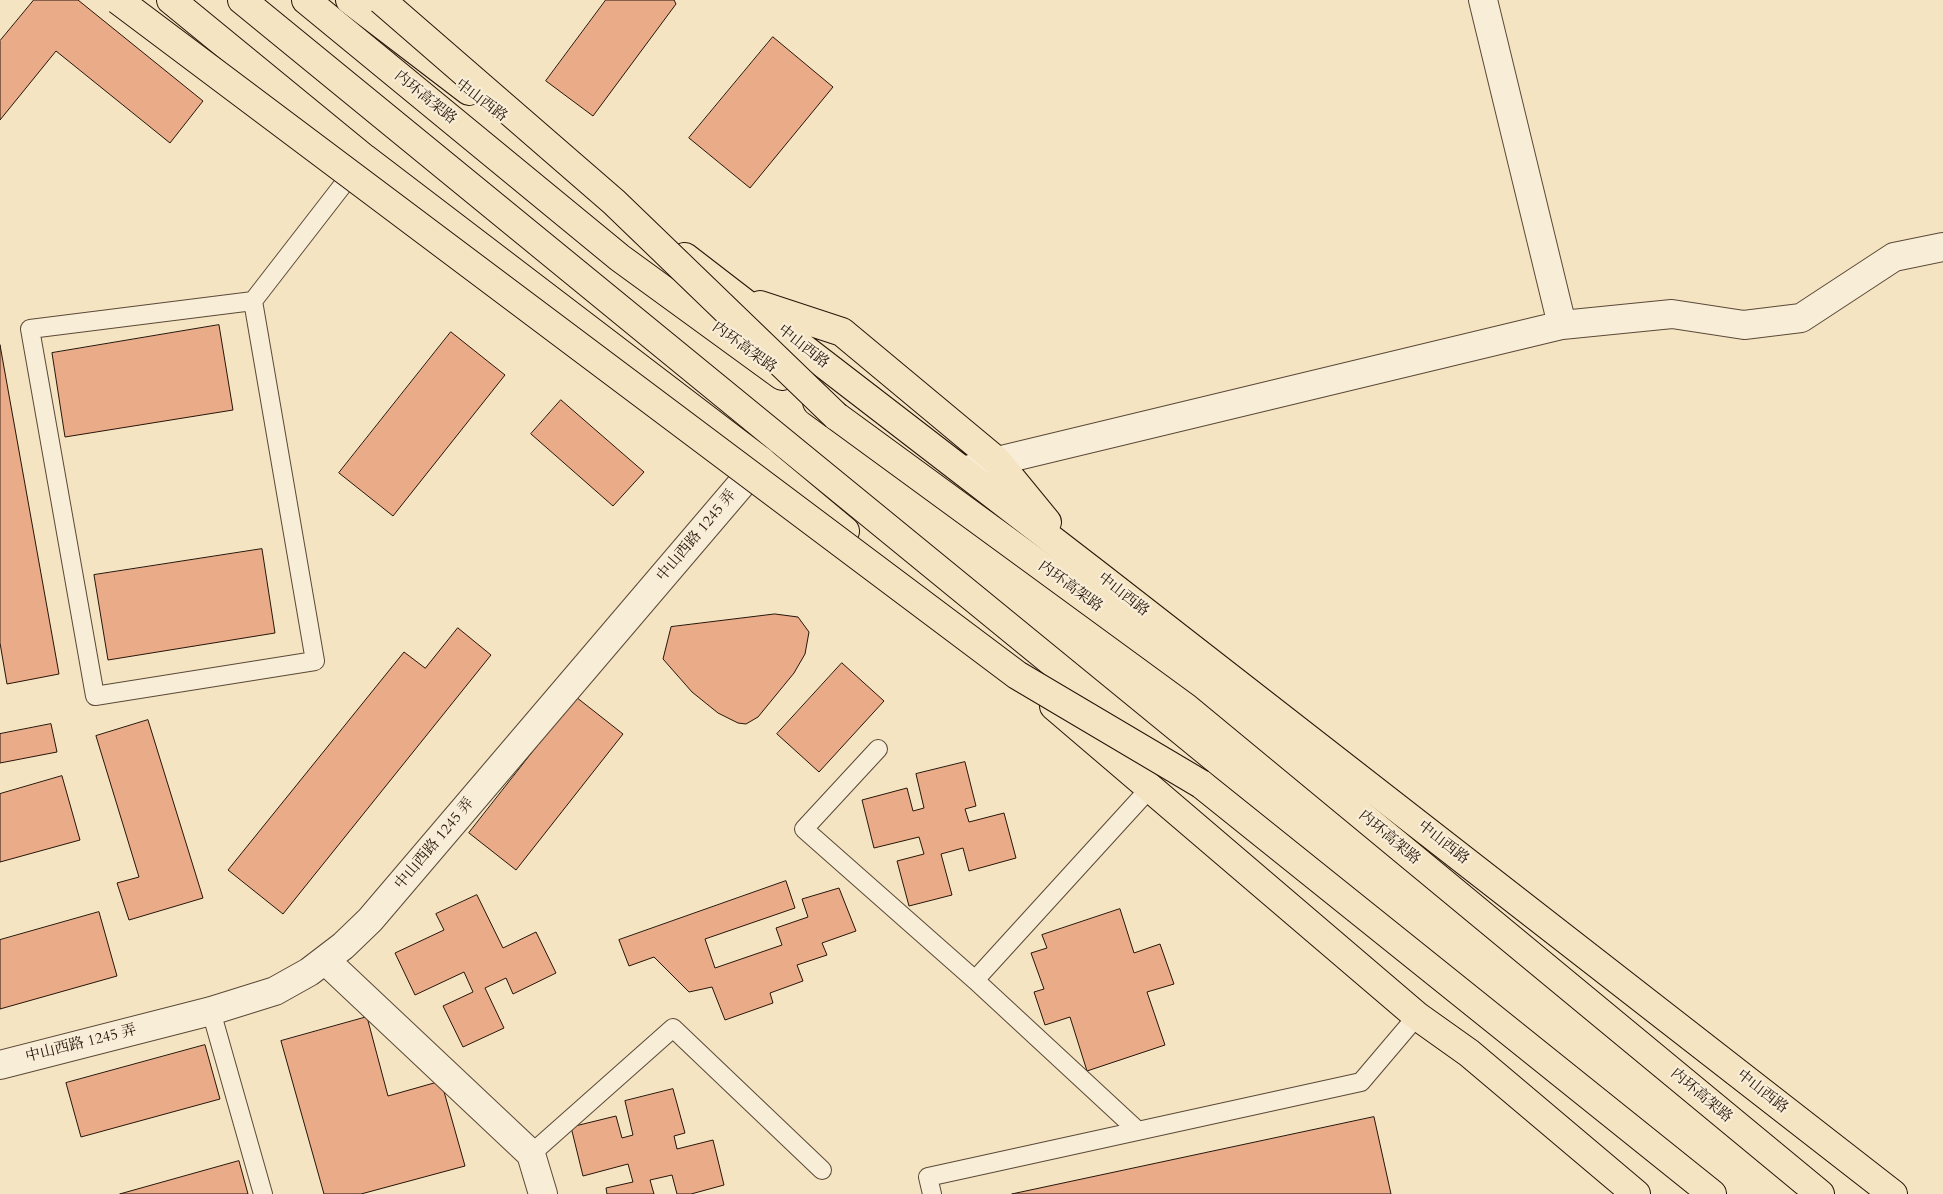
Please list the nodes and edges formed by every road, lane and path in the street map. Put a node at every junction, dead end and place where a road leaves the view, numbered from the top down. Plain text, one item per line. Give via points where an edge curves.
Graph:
1 (118, 0) edge
2 (171, 0) edge
3 (242, 0) edge
4 (306, 0) edge
5 (350, 0) edge
6 (381, 0) edge
7 (1483, 0) edge
8 (364, 158) junction
9 (1943, 247) edge
10 (739, 298) junction
11 (253, 301) junction
12 (1562, 325) junction
13 (836, 416) junction
14 (761, 461) junction
15 (996, 461) junction
16 (964, 471) junction
17 (1080, 562) junction
18 (878, 749) dead end
19 (1201, 784) junction
20 (1151, 787) junction
21 (325, 960) junction
22 (975, 980) junction
23 (211, 1012) junction
24 (1417, 1016) junction
25 (0, 1065) edge
26 (1137, 1130) junction
27 (531, 1154) junction
28 (822, 1170) dead end
29 (263, 1194) edge
30 (543, 1194) edge
31 (932, 1194) edge
32 (1636, 1194) edge
33 (1712, 1194) edge
34 (1820, 1194) edge
35 (1893, 1194) edge

1 - 19 main road, bridge via 1017,675
2 - 8 main road
3 - 19 main road, bridge
4 - 13 main road, 内环高架路, bridge via 620,258
5 - 10 main road, 中山西路
6 - 13 main road, bridge via 614,202
7 - 12 street
8 - 11 lane
8 - 14 main road
9 - 12 street via 1894,258 1801,318 1744,325 1672,314
10 - 15 main road via 842,332
10 - 16 main road, 中山西路
11 - 11 lane via 315,660 95,696 30,329
12 - 15 street
13 - 34 main road, 内环高架路 via 1204,685
14 - 20 main road
14 - 21 street, 中山西路 1245 弄 via 370,920
15 - 16 street
15 - 17 main road
16 - 17 main road, 中山西路
17 - 35 main road, 中山西路
18 - 22 lane via 804,829
19 - 33 main road
20 - 22 lane
20 - 24 main road
21 - 23 street, 中山西路 1245 弄 via 275,991
21 - 27 street
22 - 26 lane
23 - 25 street, 中山西路 1245 弄
23 - 29 lane
24 - 26 lane via 1361,1082
24 - 32 main road via 1469,1053
26 - 31 lane via 928,1177
27 - 28 lane via 673,1028
27 - 30 street

